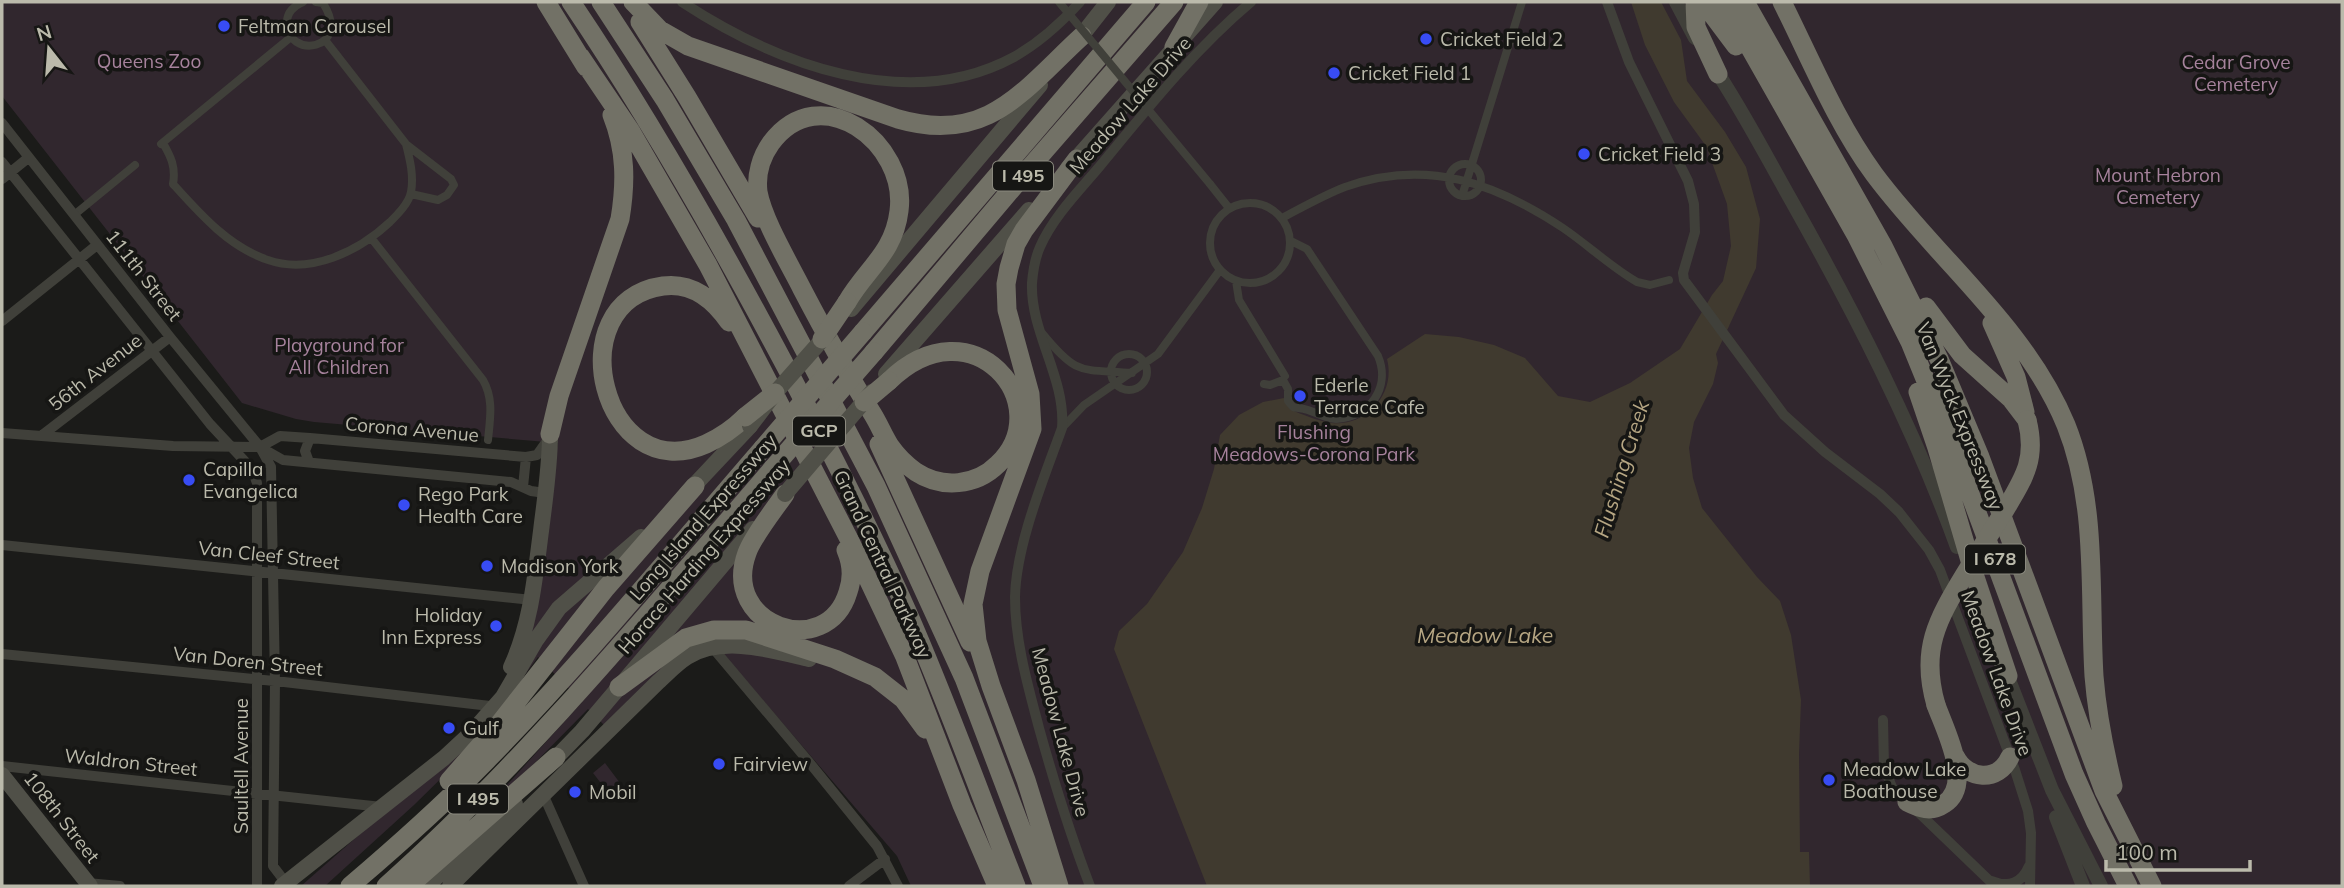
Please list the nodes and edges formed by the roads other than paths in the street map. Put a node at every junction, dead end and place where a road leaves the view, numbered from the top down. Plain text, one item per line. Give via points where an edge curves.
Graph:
1 (321, 2) edge
2 (546, 2) edge
3 (571, 2) edge
4 (601, 2) edge
5 (626, 2) edge
6 (633, 2) edge
7 (681, 2) edge
8 (1059, 2) edge
9 (1080, 2) edge
10 (1108, 2) edge
11 (1131, 2) edge
12 (1146, 2) edge
13 (1174, 2) edge
14 (1199, 2) edge
15 (1214, 2) edge
16 (1251, 2) edge
17 (1522, 2) edge
18 (1607, 2) edge
19 (1676, 2) edge
20 (1695, 2) edge
21 (1703, 2) edge
22 (1724, 2) edge
23 (1745, 2) edge
24 (1782, 2) edge
25 (298, 3) edge
26 (1082, 36) junction
27 (291, 37) junction
28 (325, 40) junction
29 (1174, 47) junction
30 (580, 56) junction
31 (1718, 74) junction
32 (2, 123) edge
33 (1799, 134) junction
34 (406, 144) junction
35 (1016, 153) junction
36 (29, 158) junction
37 (1077, 159) junction
38 (2, 162) edge
39 (1471, 165) junction
40 (135, 166) dead end
41 (6, 175) edge
42 (1450, 177) junction
43 (1466, 181) junction
44 (1481, 184) junction
45 (411, 194) junction
46 (1462, 196) junction
47 (1229, 208) junction
48 (74, 215) junction
49 (1282, 218) junction
50 (1864, 230) junction
51 (372, 239) junction
52 (1291, 241) junction
53 (97, 245) junction
54 (785, 256) junction
55 (79, 259) junction
56 (1220, 270) junction
57 (1960, 275) junction
58 (1669, 280) dead end
59 (1236, 281) junction
60 (849, 306) junction
61 (2, 321) edge
62 (1042, 333) junction
63 (170, 337) junction
64 (822, 339) joint
65 (152, 351) junction
66 (1145, 363) junction
67 (1111, 371) junction
68 (1132, 373) junction
69 (1285, 376) dead end
70 (887, 377) junction
71 (852, 382) junction
72 (1115, 384) junction
73 (1264, 384) dead end
74 (776, 398) junction
75 (864, 402) joint
76 (2027, 420) junction
77 (747, 422) junction
78 (1062, 428) junction
79 (2, 433) edge
80 (550, 434) junction
81 (41, 436) junction
82 (310, 438) junction
83 (488, 440) dead end
84 (229, 446) junction
85 (260, 447) junction
86 (526, 457) junction
87 (309, 462) junction
88 (816, 478) junction
89 (695, 486) junction
90 (523, 487) junction
91 (545, 493) junction
92 (785, 494) junction
93 (2, 545) edge
94 (257, 571) junction
95 (273, 573) junction
96 (532, 600) junction
97 (712, 648) junction
98 (2, 654) edge
99 (2008, 676) junction
100 (875, 677) junction
101 (259, 679) junction
102 (275, 681) junction
103 (991, 686) junction
104 (619, 687) junction
105 (490, 706) junction
106 (1883, 720) dead end
107 (482, 722) junction
108 (1955, 756) junction
109 (556, 757) junction
110 (2010, 757) junction
111 (2041, 765) junction
112 (2, 766) edge
113 (2, 775) edge
114 (258, 793) junction
115 (274, 794) junction
116 (544, 794) junction
117 (1907, 802) junction
118 (962, 805) junction
119 (382, 807) junction
120 (411, 832) junction
121 (2126, 837) junction
122 (885, 859) junction
123 (2031, 861) junction
124 (258, 862) junction
125 (273, 866) junction
126 (1991, 882) edge
127 (89, 885) edge
128 (284, 885) edge
129 (120, 886) edge
130 (257, 886) edge
131 (350, 886) edge
132 (386, 886) edge
133 (409, 886) edge
134 (428, 886) edge
135 (450, 886) edge
136 (584, 886) edge
137 (849, 886) edge
138 (898, 886) edge
139 (997, 886) edge
140 (1016, 886) edge
141 (1043, 886) edge
142 (1059, 886) edge
143 (1090, 886) edge
144 (2030, 886) edge
145 (2083, 886) edge
146 (2101, 886) edge
147 (2128, 886) edge
148 (2152, 886) edge

1 - 28 street via 332,24
2 - 30 highway
3 - 140 highway, Grand Central Parkway / GCP via 704,215 847,485 931,667
4 - 141 highway, Grand Central Parkway / GCP via 727,205 880,494 960,670
5 - 54 highway
6 - 26 highway via 660,30 688,46 898,119 934,126 964,124 1006,106
7 - 9 street via 745,39 807,64 863,78 917,81 962,76 1002,62 1035,43
8 - 47 street, bridge
10 - 26 main road
11 - 35 highway via 1058,88
12 - 35 highway, Long Island Expressway / I 495
13 - 132 highway, Long Island Expressway / I 495, bridge via 541,734
14 - 29 highway
15 - 29 main road
16 - 62 street, Meadow Lake Drive via 1199,50 1050,229 1033,277
17 - 39 street
18 - 110 street, Meadow Lake Drive via 1629,62 1695,204 1695,232 1684,280 1783,415 1890,503 1929,550
19 - 31 street
20 - 31 highway via 1696,27
21 - 33 highway
22 - 33 highway, Van Wyck Expressway / I 678
23 - 50 highway, Van Wyck Expressway / I 678
24 - 57 highway via 1864,160
25 - 27 street via 287,19
26 - 60 main road
27 - 28 street via 309,46
27 - 51 street via 161,144 173,162 173,184 221,232 245,251 271,262 299,264 347,253
28 - 34 street
29 - 37 main road
30 - 74 highway via 684,222
30 - 80 highway via 616,125 624,159 624,189 614,239
31 - 99 street via 1848,303 1892,392 1935,488
32 - 36 street, 111th Street
33 - 50 highway, Van Wyck Expressway / I 678
34 - 45 street
34 - 45 street via 454,186 438,200
35 - 120 highway, Long Island Expressway / I 495, bridge via 560,683 463,785
36 - 41 street
36 - 48 street, 111th Street
37 - 70 main road
37 - 103 highway via 1020,237 1007,276 1007,310 1030,394 1032,421 974,596 975,632
38 - 41 street
39 - 42 street via 1458,167
39 - 43 street
39 - 44 street via 1479,172
40 - 48 street
41 - 55 street
42 - 43 street
42 - 46 street via 1451,187
42 - 49 street via 1370,180
43 - 44 street
43 - 46 street
44 - 46 street via 1473,194
44 - 58 street via 1537,211 1637,282 1650,285
45 - 51 street
47 - 49 street via 1240,203 1264,204
47 - 56 street via 1220,215 1210,236 1213,259
48 - 53 street, 111th Street
49 - 52 street
50 - 76 highway via 1953,345
50 - 99 highway
50 - 121 highway, Van Wyck Expressway / I 678 via 1917,311 1950,382 2084,740
50 - 147 highway, Van Wyck Expressway / I 678 via 1926,378 2074,774
51 - 83 street via 483,380 491,402
52 - 59 street via 1290,253 1277,274 1255,283
52 - 73 street via 1307,249 1378,356 1382,386 1367,408 1338,419 1293,407 1283,380
53 - 55 street
53 - 63 street, 111th Street
54 - 60 highway via 759,196 759,169 767,150 785,129 803,120 832,117 859,127 889,160 900,202 889,245
54 - 71 highway
55 - 61 street
55 - 65 street
56 - 59 street
56 - 66 street via 1158,354
57 - 76 highway via 2007,353
57 - 121 highway via 2034,365 2060,412 2077,457 2089,519 2098,714
59 - 69 street via 1239,300
60 - 64 highway, bridge
62 - 67 street via 1076,367
62 - 78 street, Meadow Lake Drive via 1060,397
63 - 65 street, 56th Avenue
63 - 85 street, 111th Street
64 - 74 main road, bridge
65 - 81 street, 56th Avenue
65 - 84 street
66 - 67 street via 1136,355 1124,355
66 - 68 street
66 - 72 street via 1147,376 1140,387 1125,390
67 - 68 street
67 - 72 street
68 - 72 street
70 - 71 highway via 930,354 957,351 983,359 1003,376 1017,405 1018,429 1009,451 991,470 969,481 952,484 926,478 895,452
70 - 75 highway, bridge
71 - 103 highway
72 - 78 street via 1084,405
74 - 77 highway, bridge
74 - 77 highway via 751,365 718,306 704,295 669,285 650,289 624,304 607,330 602,371 609,399 628,431 660,449 688,450
74 - 88 highway
75 - 92 main road, Horace Harding Expressway, bridge
76 - 108 highway, bridge via 2031,453 2024,478 1944,608 1933,636 1929,676
77 - 89 main road
78 - 143 street, Meadow Lake Drive via 1020,555 1015,596 1023,667 1072,840
79 - 81 street, Corona Avenue
80 - 86 street via 537,455
80 - 91 main road
81 - 84 street, Corona Avenue
82 - 85 street, Corona Avenue via 280,436
82 - 86 street, Corona Avenue
82 - 87 street via 304,451
84 - 85 street, Corona Avenue
84 - 94 street, Saultell Avenue via 257,482
85 - 87 street, Corona Avenue via 283,460
85 - 95 street, Saultell Avenue via 271,467
86 - 90 street
87 - 90 street, Corona Avenue via 511,482
88 - 92 highway via 848,555 851,579 839,610 808,629 770,623 751,604 744,587 743,569 750,546
88 - 118 highway via 905,657
89 - 107 main road via 559,608
89 - 120 highway via 606,588
90 - 91 street, Corona Avenue
91 - 96 main road
92 - 104 main road, Horace Harding Expressway
93 - 94 street, Van Cleef Street
94 - 95 street, Van Cleef Street
94 - 101 street, Saultell Avenue
95 - 96 street, Van Cleef Street
95 - 102 street, Saultell Avenue
96 - 105 main road via 516,654
97 - 100 main road via 773,651
97 - 116 main road via 685,658 670,671
97 - 122 street via 810,762
98 - 101 street, Van Doren Street
99 - 111 street
100 - 104 highway via 767,636 726,629 704,631 677,643
100 - 118 highway via 915,713
101 - 102 street, Van Doren Street
101 - 114 street, Saultell Avenue
102 - 105 street, Van Doren Street
102 - 115 street, Saultell Avenue
103 - 142 highway
104 - 109 main road, Horace Harding Expressway
105 - 107 main road
106 - 117 street via 1885,773
107 - 119 main road
108 - 110 highway via 1967,772 1981,775 1998,772
108 - 117 highway via 1956,786 1950,799 1932,809
109 - 133 highway
109 - 134 main road, Horace Harding Expressway via 524,796
110 - 123 street, Meadow Lake Drive via 2030,822
111 - 145 street via 2057,822
111 - 146 street
112 - 114 street, Waldron Street
113 - 127 main road, 108th Street
114 - 115 street, Waldron Street
114 - 124 street, Saultell Avenue
115 - 119 street, Waldron Street
115 - 125 street, Saultell Avenue
116 - 135 main road
116 - 136 street
117 - 126 street
118 - 139 highway
119 - 128 main road
120 - 131 highway, Long Island Expressway / I 495
121 - 148 highway, Van Wyck Expressway / I 678
122 - 137 street
122 - 138 street
123 - 126 street via 2023,878 2013,884
123 - 144 street, Meadow Lake Drive
124 - 125 street
124 - 130 street, Saultell Avenue
125 - 128 street
127 - 129 street

